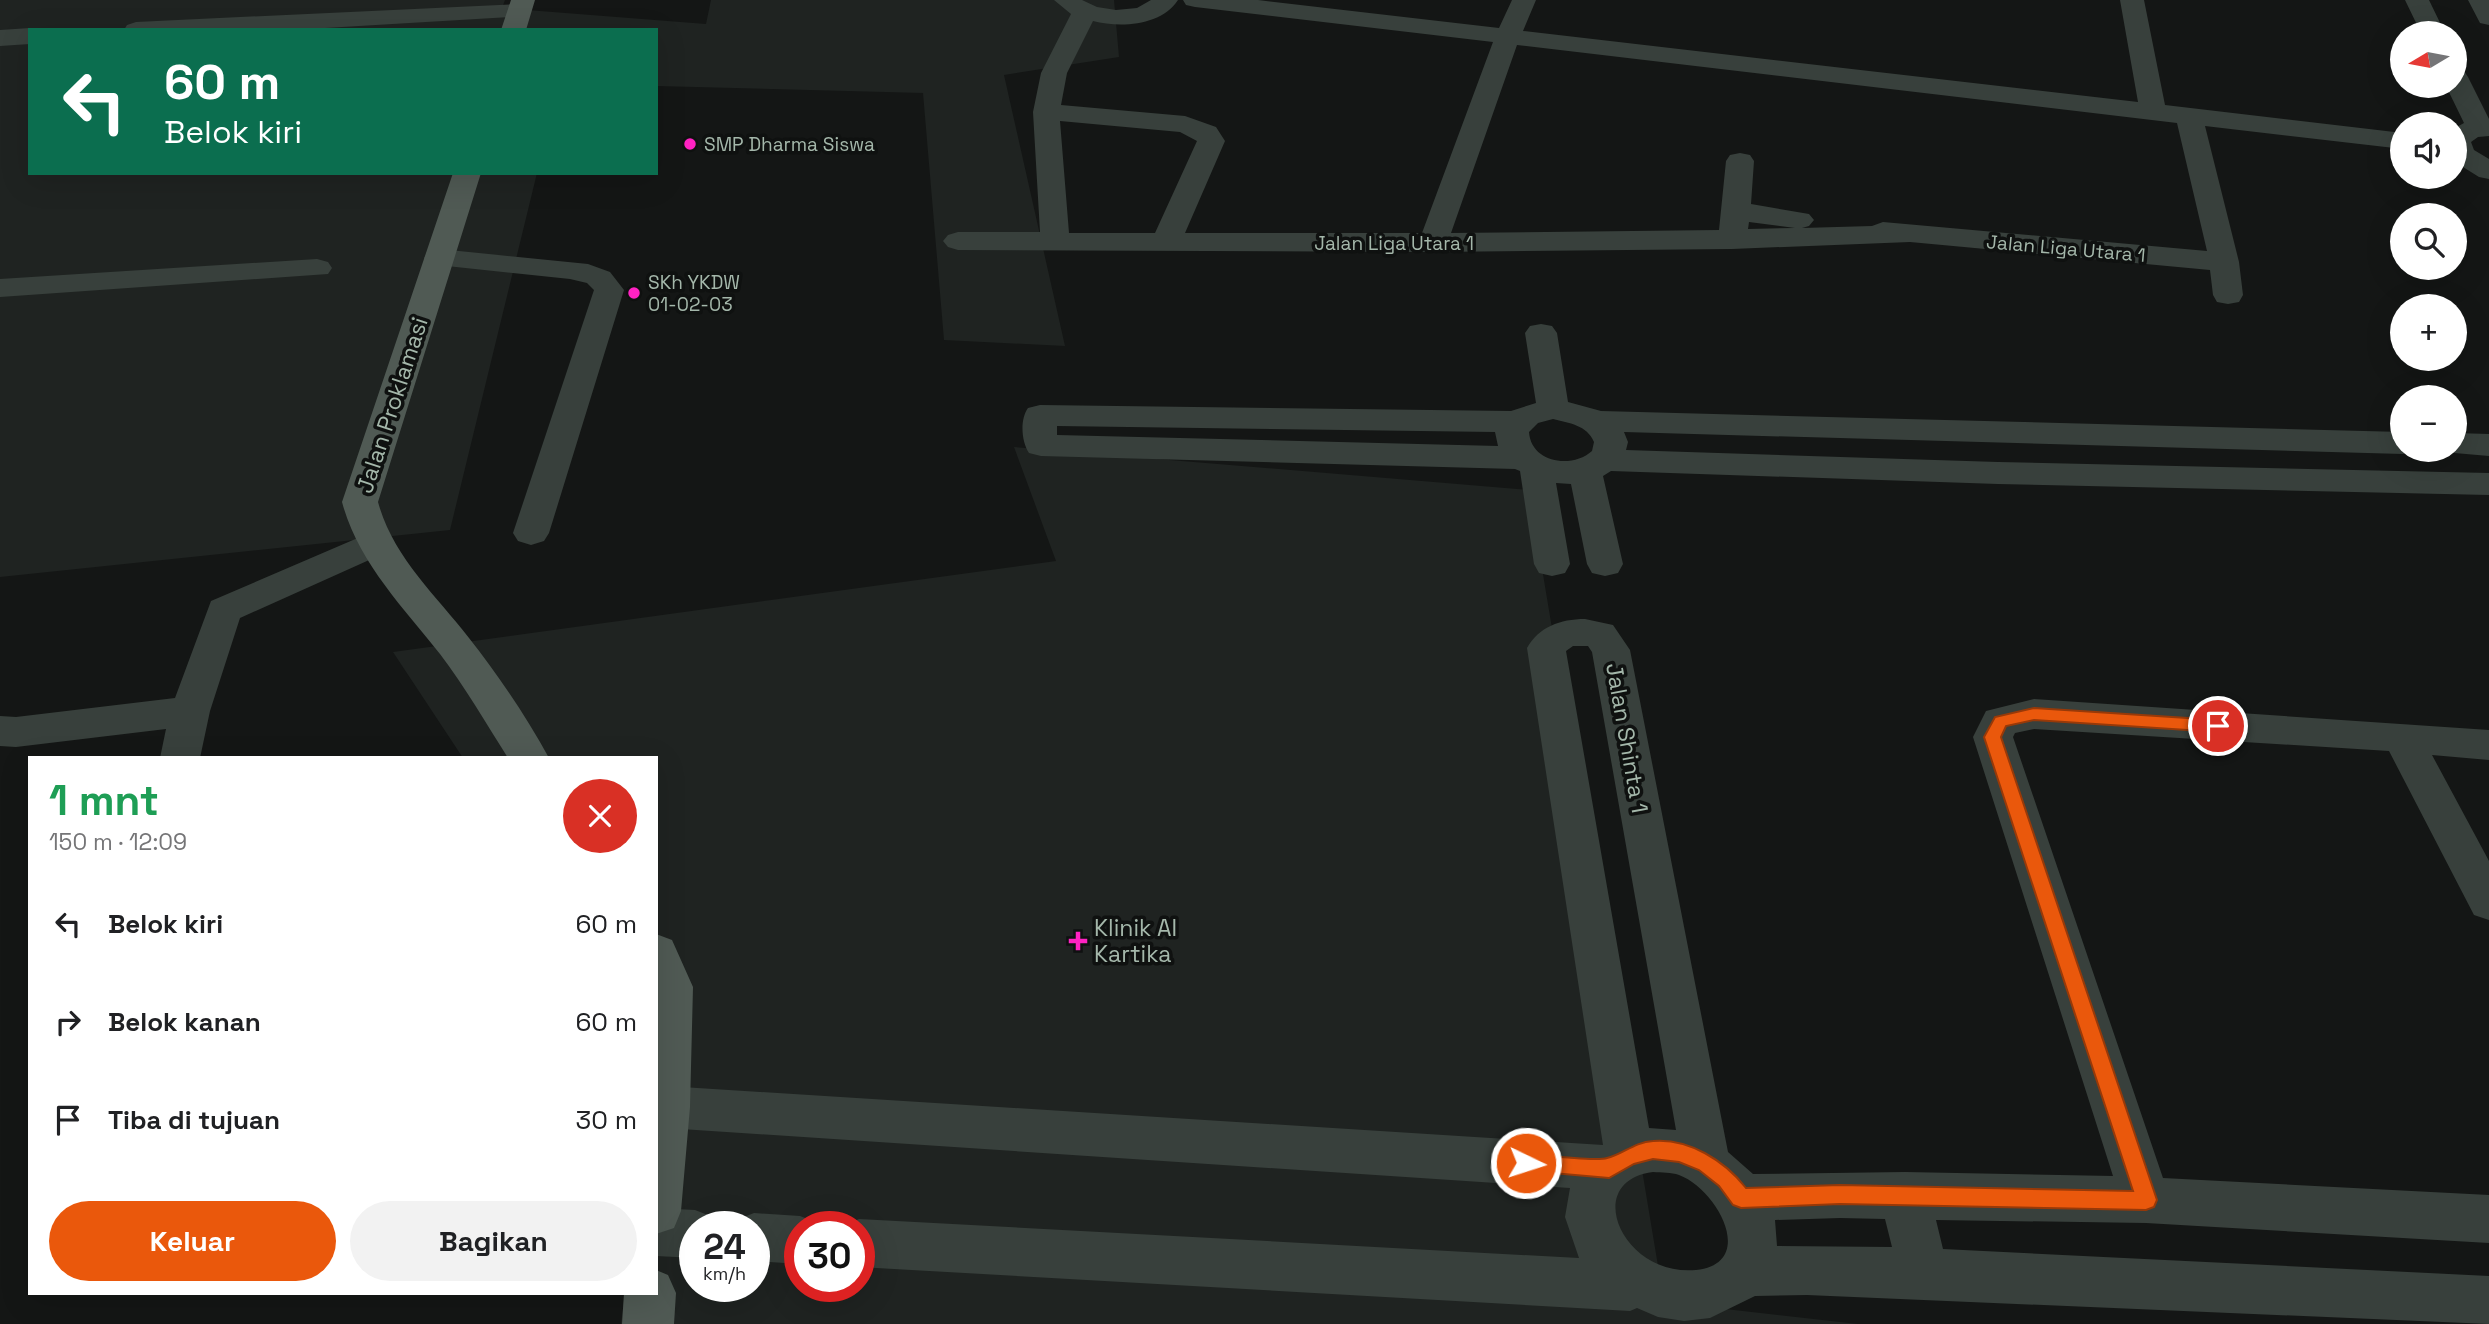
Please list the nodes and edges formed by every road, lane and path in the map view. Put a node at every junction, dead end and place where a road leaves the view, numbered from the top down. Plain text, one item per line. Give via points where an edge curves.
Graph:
1 (1166, 0) edge
2 (1195, 0) edge
3 (1524, 0) edge
4 (2132, 0) edge
5 (2417, 0) edge
6 (2480, 0) edge
7 (1290, 5) edge
8 (1075, 6) edge
9 (519, 14) edge
10 (2489, 18) edge
11 (2427, 21) edge
12 (184, 28) edge
13 (28, 36) edge
14 (1507, 37) junction
15 (0, 38) edge
16 (2467, 98) edge
17 (2152, 111) junction
18 (1046, 112) junction
19 (2189, 117) junction
20 (2485, 128) edge
21 (2467, 133) edge
22 (2390, 140) edge
23 (2467, 158) edge
24 (1740, 161) dead end
25 (2489, 171) edge
26 (466, 175) edge
27 (1734, 225) junction
28 (958, 241) dead end
29 (1055, 242) junction
30 (1166, 242) junction
31 (1433, 243) junction
32 (439, 258) junction
33 (2224, 262) junction
34 (317, 268) dead end
35 (0, 288) edge
36 (2228, 295) dead end
37 (1541, 333) dead end
38 (1553, 409) junction
39 (1596, 421) junction
40 (1518, 422) junction
41 (2390, 443) edge
42 (2467, 444) edge
43 (2489, 445) edge
44 (1530, 462) junction
45 (1595, 465) junction
46 (2489, 484) edge
47 (531, 533) dead end
48 (374, 543) junction
49 (1552, 564) dead end
50 (1605, 564) dead end
51 (190, 711) junction
52 (0, 731) edge
53 (2402, 737) junction
54 (2489, 746) edge
55 (180, 756) edge
56 (528, 756) edge
57 (2489, 902) edge
58 (661, 977) edge
59 (666, 1107) junction
60 (1619, 1162) junction
61 (1706, 1163) junction
62 (658, 1190) edge
63 (1905, 1195) junction
64 (1741, 1198) junction
65 (2146, 1200) junction
66 (2489, 1219) edge
67 (658, 1232) edge
68 (679, 1233) edge
69 (875, 1244) edge
70 (1923, 1273) junction
71 (1630, 1286) junction
72 (650, 1295) edge
73 (1733, 1296) edge
74 (2489, 1301) edge
75 (648, 1324) edge

1 - 8 street via 1135,15 1101,16
2 - 7 street
3 - 14 street
4 - 17 street
5 - 11 street
6 - 10 street
7 - 14 street
8 - 18 street
9 - 12 street
13 - 15 street
14 - 17 street
14 - 31 street
16 - 20 street
17 - 19 street
18 - 29 street
18 - 30 street via 1185,124 1206,132 1211,141
19 - 22 street
19 - 33 street
20 - 21 street
23 - 25 street
24 - 27 street
26 - 32 main road, Jalan Proklamasi
27 - 31 street, Jalan Liga Utara 1
27 - 33 street, Jalan Liga Utara 1 via 1908,234
28 - 29 street, Jalan Liga Utara 1
29 - 30 street, Jalan Liga Utara 1
30 - 31 street, Jalan Liga Utara 1
32 - 47 street via 565,269 598,276 609,290
32 - 48 main road, Jalan Proklamasi via 360,502
33 - 36 street
34 - 35 street
37 - 38 street
38 - 39 street
38 - 40 street via 1536,411
39 - 41 street
39 - 45 street via 1611,436 1612,447
40 - 44 street via 1512,440
40 - 44 street via 1040,415 1041,445
42 - 43 street
44 - 45 street via 1569,473
44 - 49 street
45 - 46 street
45 - 50 street
48 - 51 street via 225,610
48 - 56 main road, Jalan Proklamasi via 466,662
51 - 52 street
51 - 55 street
53 - 54 street
53 - 57 street
53 - 65 street via 2034,714 2000,721 1993,737
58 - 59 main road
59 - 60 street
59 - 62 main road
60 - 61 street via 1653,1150 1680,1153
60 - 61 street, Jalan Shinta 1 via 1546,648 1555,637 1579,631 1600,634 1611,649
60 - 71 street via 1595,1189 1590,1213 1594,1240 1608,1264
61 - 64 street
63 - 64 street
63 - 65 street
63 - 70 street
64 - 73 street via 1751,1223 1753,1249
65 - 66 street
67 - 68 street
69 - 71 street
70 - 73 street via 1807,1270
70 - 74 street
71 - 73 street via 1654,1298 1680,1303
72 - 75 main road

